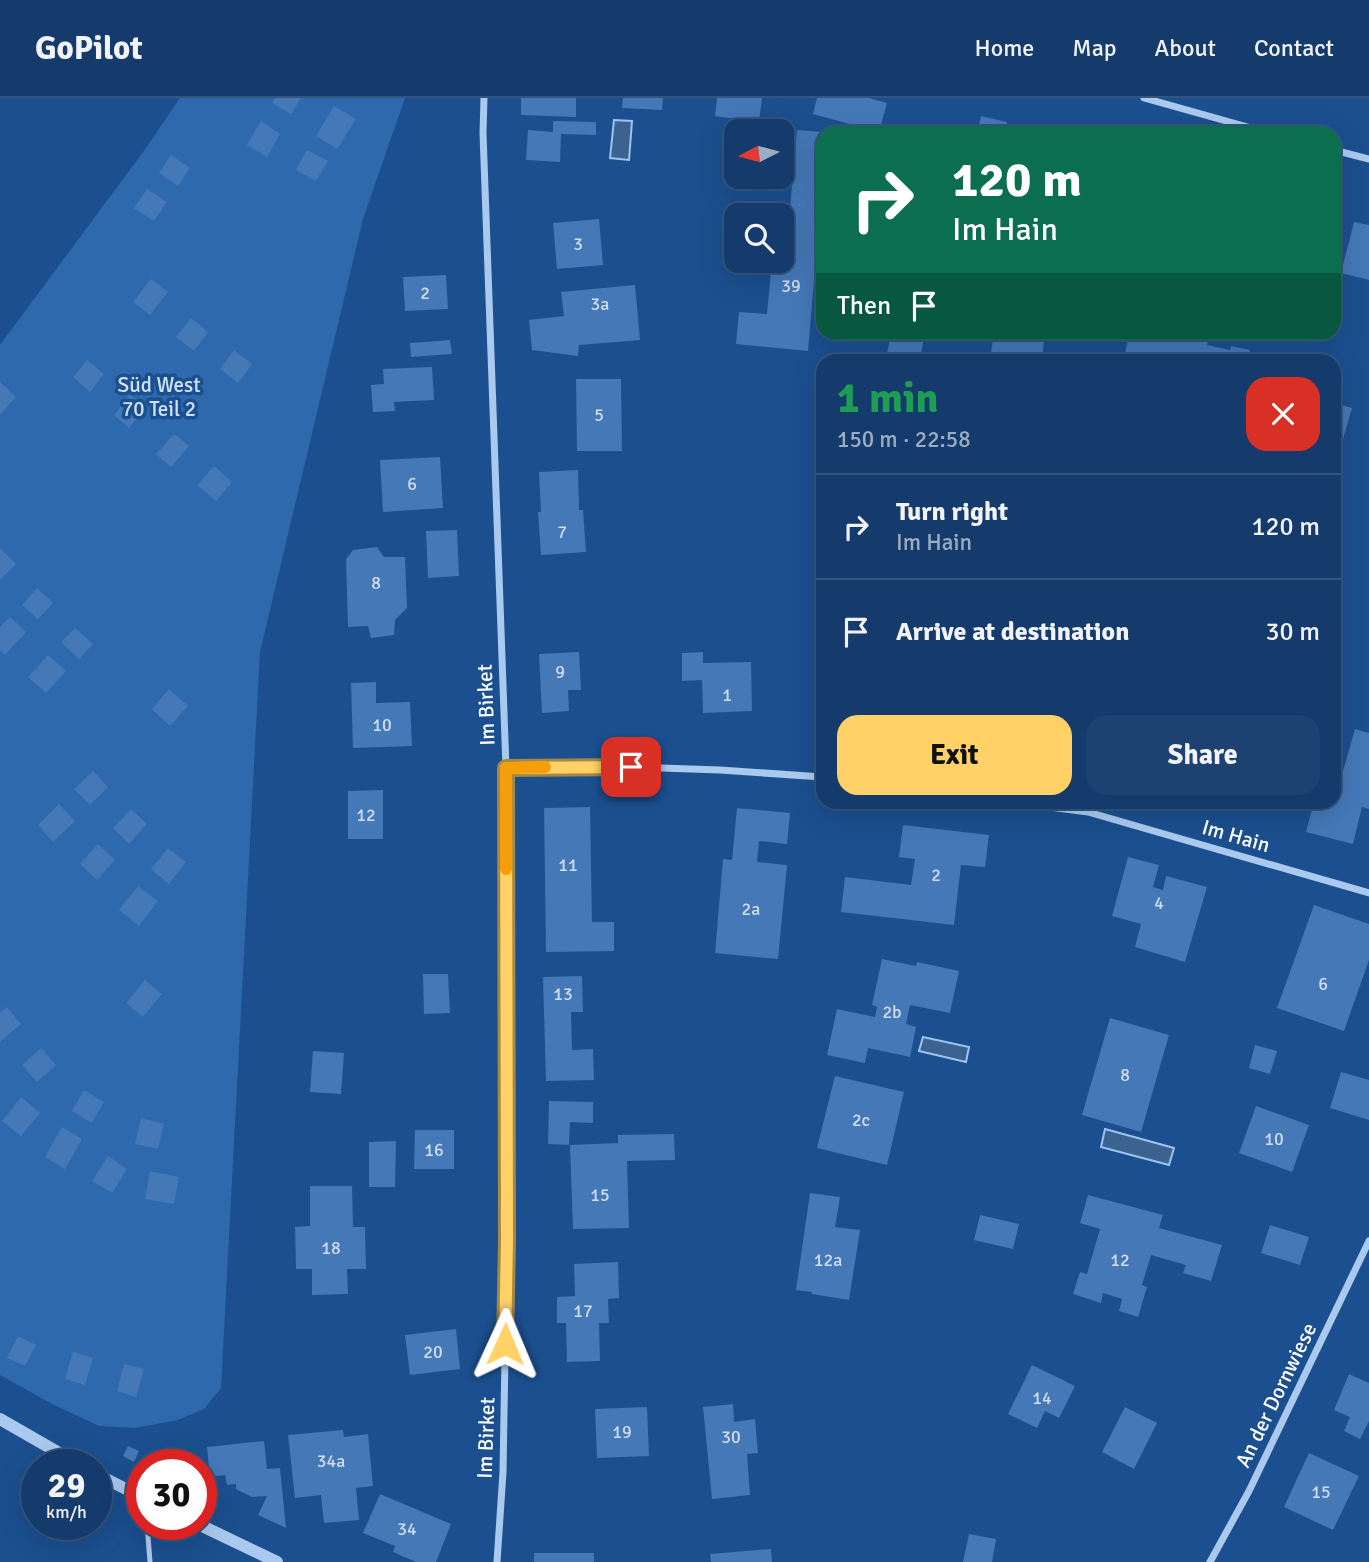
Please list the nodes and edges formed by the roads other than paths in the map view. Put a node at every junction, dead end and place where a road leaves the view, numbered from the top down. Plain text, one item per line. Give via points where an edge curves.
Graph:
1 (484, 98) edge
2 (1144, 98) edge
3 (1244, 126) edge
4 (1341, 152) edge
5 (1369, 159) edge
6 (506, 768) junction
7 (816, 777) edge
8 (1065, 809) edge
9 (1369, 892) edge
10 (1369, 1241) edge
11 (0, 1419) edge
12 (52, 1449) edge
13 (217, 1533) edge
14 (149, 1540) edge
15 (150, 1562) edge
16 (277, 1562) edge
17 (497, 1562) edge
18 (1210, 1562) edge

1 - 6 street, Im Birket
2 - 3 street
4 - 5 street
6 - 7 street via 631,767
6 - 17 street, Im Birket via 507,1241
8 - 9 street, Im Hain
10 - 18 street, An der Dornwiese
11 - 12 street
13 - 16 street
14 - 15 lane

